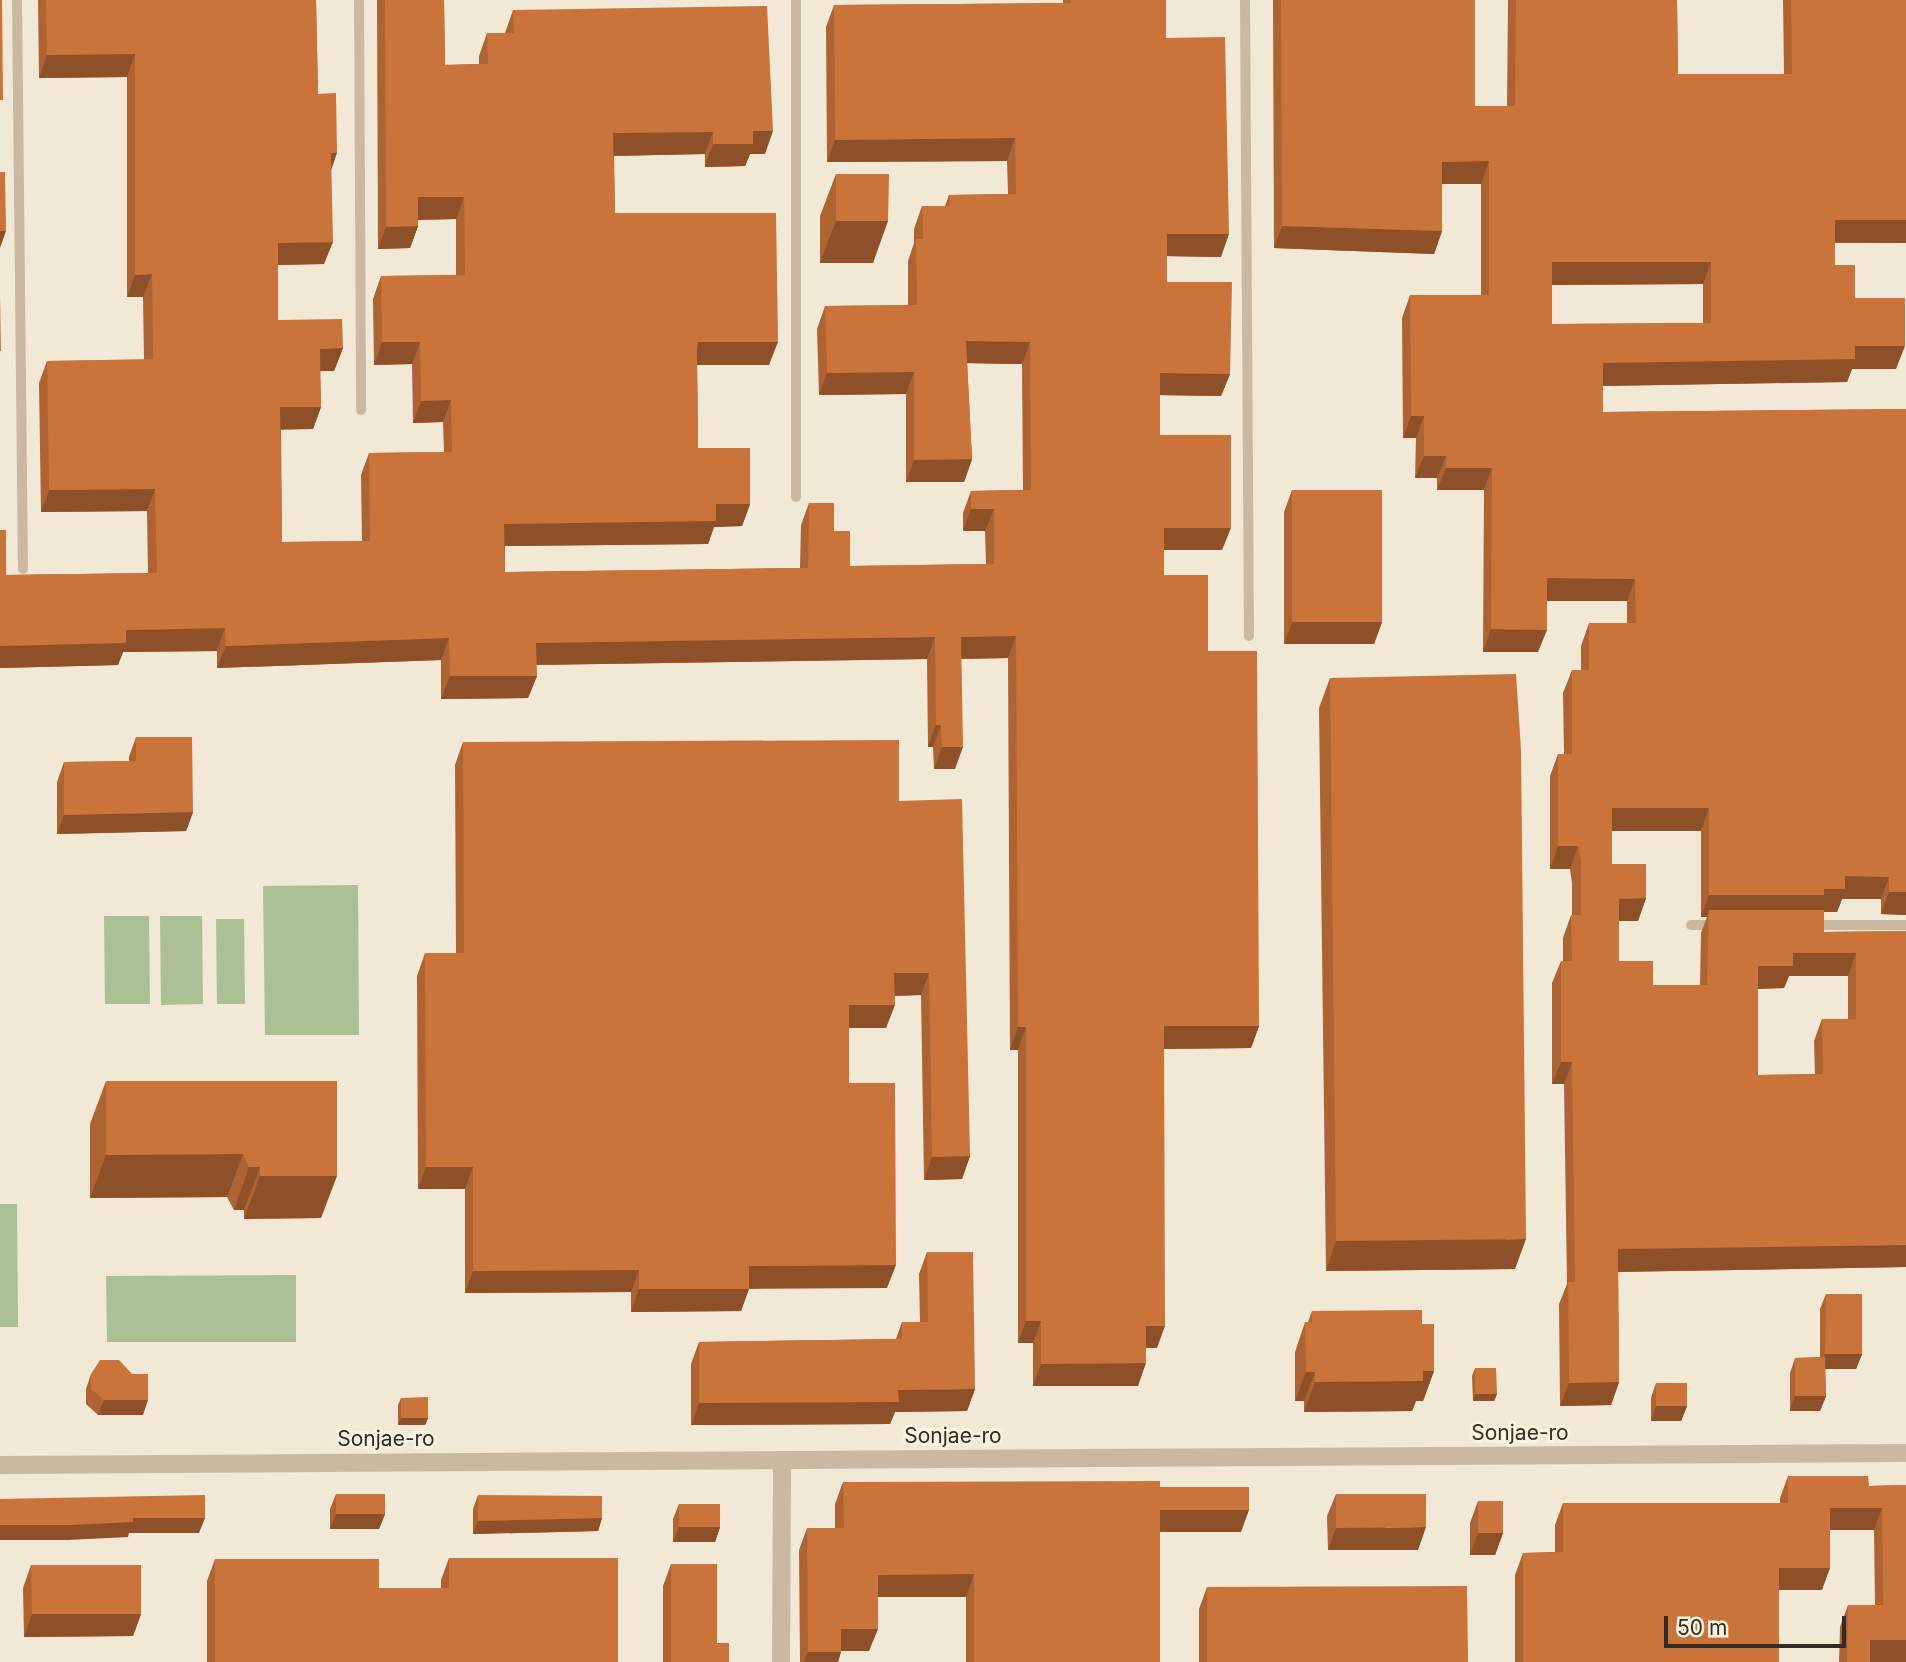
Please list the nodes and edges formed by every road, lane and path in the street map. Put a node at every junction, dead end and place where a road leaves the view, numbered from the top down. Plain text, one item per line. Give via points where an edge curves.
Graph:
1 (17, 0) edge
2 (359, 0) edge
3 (796, 0) edge
4 (1245, 0) edge
5 (361, 410) dead end
6 (796, 497) dead end
7 (23, 569) dead end
8 (1249, 636) dead end
9 (1691, 925) dead end
10 (1731, 925) edge
11 (1798, 925) edge
12 (1906, 925) edge
13 (1906, 1453) edge
14 (782, 1460) junction
15 (0, 1465) edge
16 (781, 1662) edge

1 - 7 lane
2 - 5 lane
3 - 6 lane
4 - 8 lane
9 - 10 lane
11 - 12 lane
13 - 14 street, Sonjae-ro
14 - 15 street, Sonjae-ro
14 - 16 street

